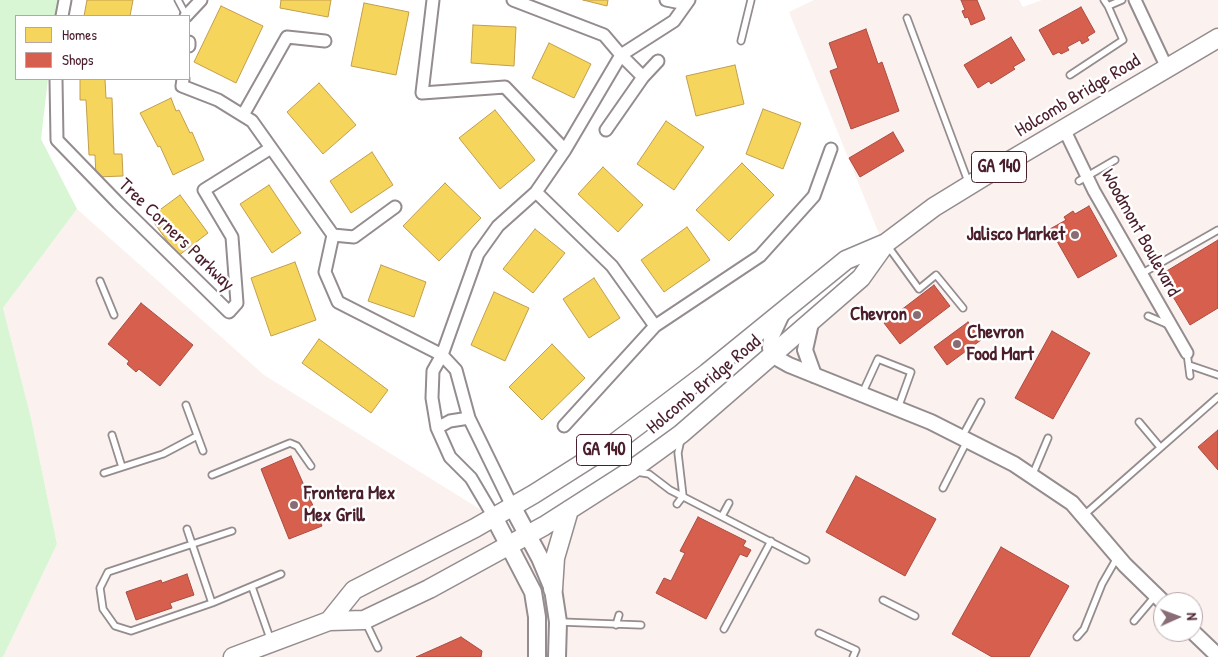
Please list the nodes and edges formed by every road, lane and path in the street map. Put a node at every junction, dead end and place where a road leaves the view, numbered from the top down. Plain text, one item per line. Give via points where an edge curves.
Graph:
1 (65, 0) edge
2 (178, 0) edge
3 (201, 0) edge
4 (433, 0) edge
5 (513, 0) edge
6 (666, 0) edge
7 (751, 0) edge
8 (1104, 0) edge
9 (1122, 0) edge
10 (1136, 0) edge
11 (687, 2) edge
12 (1108, 6) junction
13 (62, 15) edge
14 (186, 15) edge
15 (187, 15) edge
16 (907, 18) dead end
17 (1218, 38) edge
18 (325, 40) dead end
19 (741, 42) dead end
20 (621, 55) junction
21 (658, 61) dead end
22 (1167, 68) junction
23 (1070, 75) dead end
24 (643, 77) junction
25 (56, 80) edge
26 (183, 80) edge
27 (243, 115) junction
28 (1064, 129) junction
29 (606, 130) dead end
30 (271, 148) junction
31 (831, 149) dead end
32 (565, 150) junction
33 (1115, 160) dead end
34 (1083, 179) junction
35 (970, 186) junction
36 (536, 192) junction
37 (395, 207) dead end
38 (1218, 230) edge
39 (333, 235) junction
40 (886, 243) junction
41 (1141, 274) junction
42 (100, 281) dead end
43 (962, 308) dead end
44 (783, 312) junction
45 (114, 315) dead end
46 (1148, 316) dead end
47 (810, 323) junction
48 (655, 326) junction
49 (1172, 326) junction
50 (1187, 353) joint
51 (442, 355) junction
52 (773, 356) junction
53 (1188, 366) junction
54 (814, 375) junction
55 (1218, 375) edge
56 (1190, 376) dead end
57 (862, 394) junction
58 (1218, 397) edge
59 (981, 402) dead end
60 (186, 405) dead end
61 (898, 408) junction
62 (469, 418) junction
63 (1139, 422) dead end
64 (564, 426) dead end
65 (437, 428) junction
66 (681, 434) junction
67 (112, 436) dead end
68 (197, 436) junction
69 (965, 438) junction
70 (1048, 438) dead end
71 (1160, 447) junction
72 (203, 451) dead end
73 (311, 466) dead end
74 (122, 467) junction
75 (630, 471) junction
76 (104, 473) dead end
77 (212, 475) dead end
78 (1032, 476) junction
79 (943, 488) dead end
80 (683, 496) junction
81 (729, 503) dead end
82 (677, 504) dead end
83 (512, 506) junction
84 (569, 510) junction
85 (722, 516) junction
86 (1083, 516) junction
87 (494, 517) junction
88 (187, 529) dead end
89 (232, 531) dead end
90 (528, 536) junction
91 (771, 542) junction
92 (192, 543) junction
93 (510, 546) junction
94 (1118, 556) junction
95 (806, 560) dead end
96 (281, 574) dead end
97 (252, 587) junction
98 (554, 590) junction
99 (1153, 593) edge
100 (883, 600) dead end
101 (212, 603) junction
102 (1153, 604) edge
103 (619, 615) dead end
104 (915, 616) dead end
105 (364, 620) junction
106 (329, 621) junction
107 (1134, 621) dead end
108 (558, 622) junction
109 (616, 624) junction
110 (641, 625) dead end
111 (724, 629) dead end
112 (818, 632) dead end
113 (1077, 637) dead end
114 (1203, 642) edge
115 (272, 643) junction
116 (378, 648) dead end
117 (1218, 656) edge
118 (233, 657) edge
119 (537, 657) edge
120 (557, 657) edge
121 (853, 657) edge

1 - 13 street
2 - 14 lane
3 - 15 street
4 - 32 street via 422,93 505,87
5 - 20 street via 604,36
6 - 11 street
7 - 19 lane
8 - 12 lane
9 - 12 lane
10 - 22 street
11 - 20 street via 674,21
12 - 23 lane via 1123,40
16 - 35 lane
17 - 22 main road, Holcomb Bridge Road / GA 140
18 - 27 street via 287,37
20 - 24 street
20 - 32 street
21 - 24 street
22 - 28 main road, Holcomb Bridge Road / GA 140
24 - 29 street
25 - 30 street, Tree Corners Parkway via 57,140 229,312 237,303 232,237 204,190
26 - 27 street via 182,86 218,100
27 - 30 street via 252,121
28 - 34 street, Woodmont Boulevard
28 - 35 main road, Holcomb Bridge Road / GA 140
30 - 39 street
31 - 48 street via 814,196 760,256
32 - 36 street
33 - 34 lane
34 - 41 street, Woodmont Boulevard
35 - 40 main road, Holcomb Bridge Road / GA 140
36 - 48 street via 612,266
36 - 51 street via 498,226 478,254
37 - 39 street via 354,237
38 - 41 lane
39 - 51 street via 326,272 338,302
40 - 43 lane via 919,289 936,275
40 - 44 main road, Holcomb Bridge Road / GA 140 via 846,260
40 - 47 main road, Holcomb Bridge Road / GA 140 via 861,278
41 - 49 street, Woodmont Boulevard
42 - 45 lane
44 - 52 street via 771,338
44 - 83 main road, Holcomb Bridge Road / GA 140 via 657,412 574,469
46 - 49 lane
47 - 52 main road, Holcomb Bridge Road / GA 140
47 - 54 street via 805,350
48 - 64 street
49 - 50 street, Woodmont Boulevard
50 - 53 lane
51 - 62 street via 456,370
51 - 65 street via 433,371 432,398
52 - 54 street
52 - 66 main road, Holcomb Bridge Road / GA 140
53 - 55 lane
53 - 56 lane
54 - 57 street
57 - 61 street
57 - 61 lane via 878,359 911,372
58 - 71 lane
59 - 69 lane
60 - 68 lane
61 - 69 street
62 - 65 street via 450,421
62 - 83 street
63 - 71 lane
65 - 87 street via 450,457 471,478
66 - 75 main road, Holcomb Bridge Road / GA 140
66 - 80 lane via 678,453
67 - 74 lane
68 - 72 lane
68 - 74 lane via 163,454
69 - 78 street
69 - 79 lane
70 - 78 lane
71 - 86 lane
73 - 77 lane via 297,446 290,443
74 - 76 lane
75 - 80 lane via 649,474
75 - 84 main road, Holcomb Bridge Road / GA 140
78 - 86 street via 1072,502
80 - 82 lane
80 - 85 lane
81 - 85 lane
83 - 87 main road, Holcomb Bridge Road / GA 140
83 - 90 main road
84 - 90 main road, Holcomb Bridge Road / GA 140
84 - 98 main road via 554,558
85 - 91 lane
86 - 94 street
87 - 93 main road
87 - 106 main road, Holcomb Bridge Road / GA 140 via 354,590
88 - 92 lane
89 - 92 lane
90 - 93 main road, GA 140
90 - 98 main road
91 - 95 lane
91 - 111 lane
92 - 101 lane
92 - 101 lane via 108,572 100,588 103,608 115,626 131,631
93 - 105 main road, GA 140
93 - 119 main road via 536,604
94 - 99 street
94 - 113 lane via 1102,584 1084,629
96 - 97 lane
97 - 101 lane
97 - 115 lane
98 - 108 main road
100 - 104 lane
102 - 107 lane
103 - 109 lane
105 - 106 main road, GA 140
105 - 116 lane
106 - 115 main road, GA 140
108 - 109 lane
108 - 120 main road
109 - 110 lane
112 - 121 lane via 856,650
114 - 117 street
115 - 118 main road, GA 140

